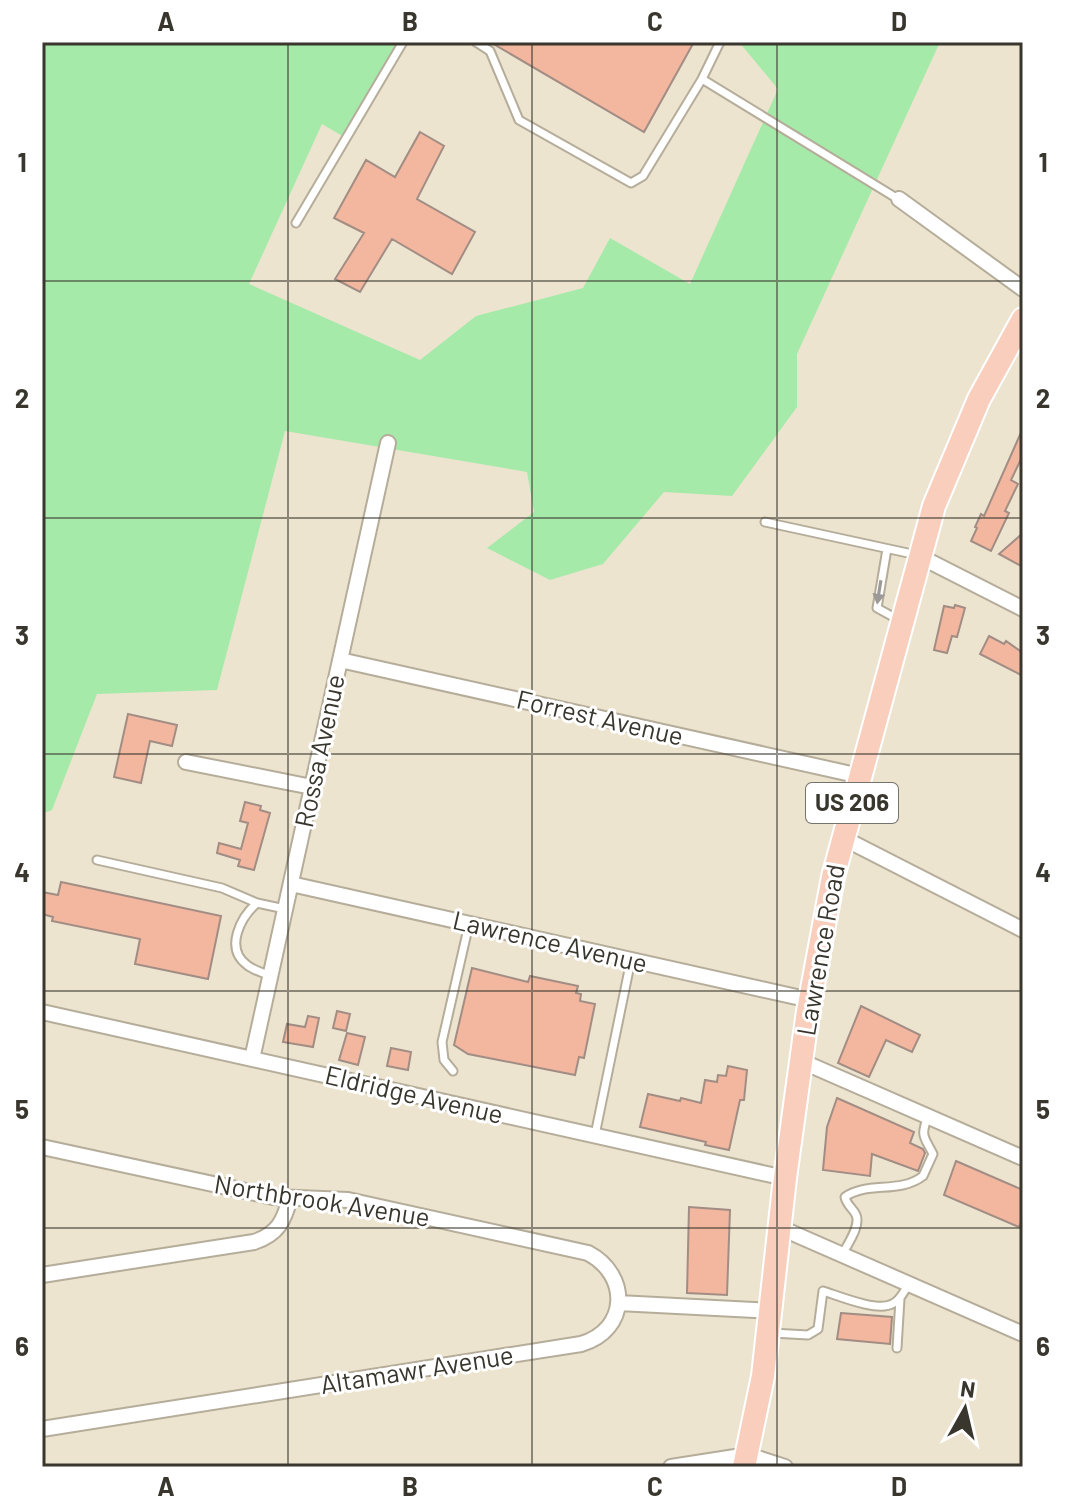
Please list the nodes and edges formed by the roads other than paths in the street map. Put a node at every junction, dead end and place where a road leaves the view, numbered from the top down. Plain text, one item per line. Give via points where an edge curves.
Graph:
1 (403, 42) edge
2 (476, 42) edge
3 (720, 42) edge
4 (702, 79) junction
5 (899, 199) joint
6 (296, 223) dead end
7 (1023, 289) edge
8 (1023, 319) edge
9 (388, 443) dead end
10 (765, 522) dead end
11 (887, 549) junction
12 (919, 556) junction
13 (1023, 609) edge
14 (901, 621) junction
15 (340, 660) junction
16 (186, 762) dead end
17 (860, 776) junction
18 (312, 787) junction
19 (843, 838) junction
20 (97, 860) dead end
21 (291, 884) junction
22 (257, 903) junction
23 (285, 909) junction
24 (469, 924) junction
25 (1023, 930) edge
26 (631, 960) junction
27 (271, 976) junction
28 (810, 1000) junction
29 (42, 1012) edge
30 (252, 1059) junction
31 (801, 1061) junction
32 (453, 1071) dead end
33 (928, 1116) junction
34 (595, 1135) junction
35 (42, 1147) edge
36 (1023, 1158) edge
37 (785, 1178) junction
38 (290, 1198) junction
39 (781, 1228) junction
40 (842, 1255) junction
41 (42, 1275) edge
42 (909, 1284) junction
43 (900, 1299) junction
44 (618, 1303) junction
45 (771, 1322) junction
46 (1023, 1334) edge
47 (897, 1348) dead end
48 (42, 1429) edge
49 (746, 1461) edge
50 (681, 1466) edge
51 (785, 1467) edge

1 - 6 lane
2 - 4 lane via 490,51 519,120 631,183 643,176
3 - 4 lane
4 - 5 lane
5 - 7 street
8 - 12 main road, Lawrence Road / US 206 via 952,459
9 - 15 street, Rossa Avenue
10 - 11 lane
11 - 12 lane
11 -> 14 lane via 877,608
12 - 13 street
12 - 14 main road, Lawrence Road / US 206
14 - 17 main road, Lawrence Road / US 206
15 - 17 street, Forrest Avenue
15 - 18 street, Rossa Avenue
16 - 18 street
17 - 19 main road, Lawrence Road / US 206
18 - 21 street, Rossa Avenue
19 - 25 street
19 - 28 main road, Lawrence Road / US 206
20 - 22 lane via 222,888
21 - 23 street, Rossa Avenue
21 - 24 street, Lawrence Avenue
22 - 23 lane
22 - 27 lane via 246,913 235,943 241,960
23 - 27 street, Rossa Avenue
24 - 26 street, Lawrence Avenue
24 - 32 lane via 442,1042 444,1060
26 - 28 street, Lawrence Avenue
26 - 34 lane
27 - 30 street, Rossa Avenue
28 - 31 main road, Lawrence Road / US 206
29 - 30 street, Eldridge Avenue
30 - 34 street, Eldridge Avenue
31 - 33 street
31 - 37 main road, Lawrence Road / US 206
33 - 36 street
33 - 40 lane via 922,1132 933,1154 923,1176 902,1186 845,1197 857,1224
34 - 37 street, Eldridge Avenue
35 - 38 street, Northbrook Avenue
37 - 39 main road, Lawrence Road / US 206
38 - 41 street via 277,1231 254,1242
38 - 44 street, Northbrook Avenue via 348,1200 588,1253 608,1268
39 - 40 street
39 - 45 main road, Lawrence Road / US 206
40 - 42 street
42 - 43 lane
42 - 46 street
43 - 45 lane via 881,1307 823,1291 818,1329 808,1335
43 - 47 lane
44 - 45 street
44 - 48 street, Altamawr Avenue via 609,1326 581,1344
45 - 49 main road, Lawrence Road / US 206
49 - 50 street
49 - 51 street

